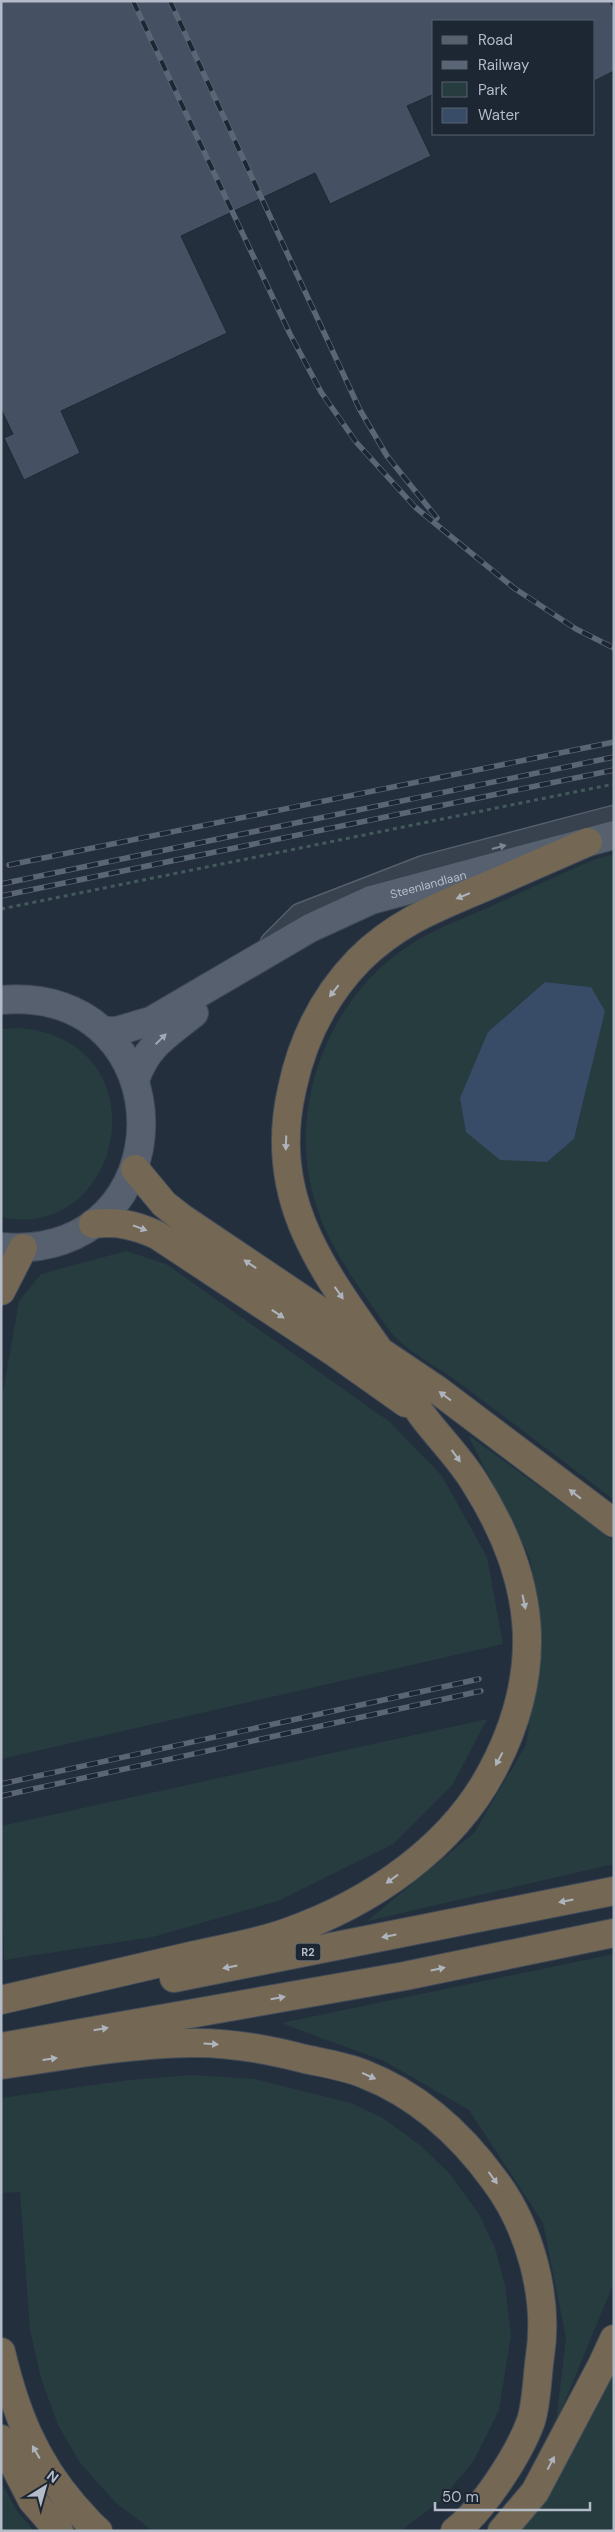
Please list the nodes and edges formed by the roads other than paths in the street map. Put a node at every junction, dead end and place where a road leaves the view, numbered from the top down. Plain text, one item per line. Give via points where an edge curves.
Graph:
1 (614, 817) edge
2 (614, 835) edge
3 (588, 842) junction
4 (254, 962) junction
5 (7, 997) edge
6 (103, 1031) junction
7 (135, 1080) junction
8 (135, 1169) junction
9 (93, 1224) junction
10 (12, 1248) edge
11 (1, 1291) edge
12 (378, 1349) junction
13 (424, 1419) junction
14 (614, 1523) edge
15 (614, 1891) edge
16 (614, 1933) edge
17 (1, 2000) edge
18 (1, 2006) edge
19 (1, 2047) edge
20 (1, 2065) edge
21 (614, 2339) edge
22 (1, 2352) edge
23 (1, 2439) edge
24 (59, 2531) edge
25 (98, 2531) edge
26 (455, 2531) edge
27 (502, 2531) edge

4 -> 1 lane via 300,915 424,867
2 - 3 main road, Steenlandlaan
3 - 4 main road, Steenlandlaan via 371,900 310,928
3 -> 12 highway via 431,908 390,934 358,961 330,996 311,1027 298,1060 288,1104 286,1150 291,1191 307,1240 330,1281
4 - 6 main road, Steenlandlaan via 151,1020 117,1031
7 -> 4 main road, Steenlandlaan via 154,1045
5 - 6 main road via 36,1000 72,1010
6 - 7 main road via 122,1054
7 - 8 main road via 142,1109 142,1139
8 - 9 main road via 125,1190
12 -> 8 highway via 182,1218 164,1204
9 - 10 main road via 60,1242
9 -> 13 highway via 126,1223 157,1235 389,1389
10 - 11 highway
12 - 13 highway
14 -> 12 highway
13 -> 17 highway via 454,1451 497,1521 515,1562 526,1612 527,1661 520,1707 484,1788 459,1821 421,1858 380,1887 335,1912 285,1933
15 -> 18 highway, R2 via 149,1983
19 -> 16 highway via 405,1976
20 -> 26 highway via 125,2048 192,2043 259,2047 361,2073 397,2089 441,2120 474,2152 507,2197 526,2236 537,2280 544,2336 531,2420 500,2480
27 -> 21 highway via 535,2492
25 -> 22 highway via 53,2482 28,2438
23 - 24 highway via 32,2500

